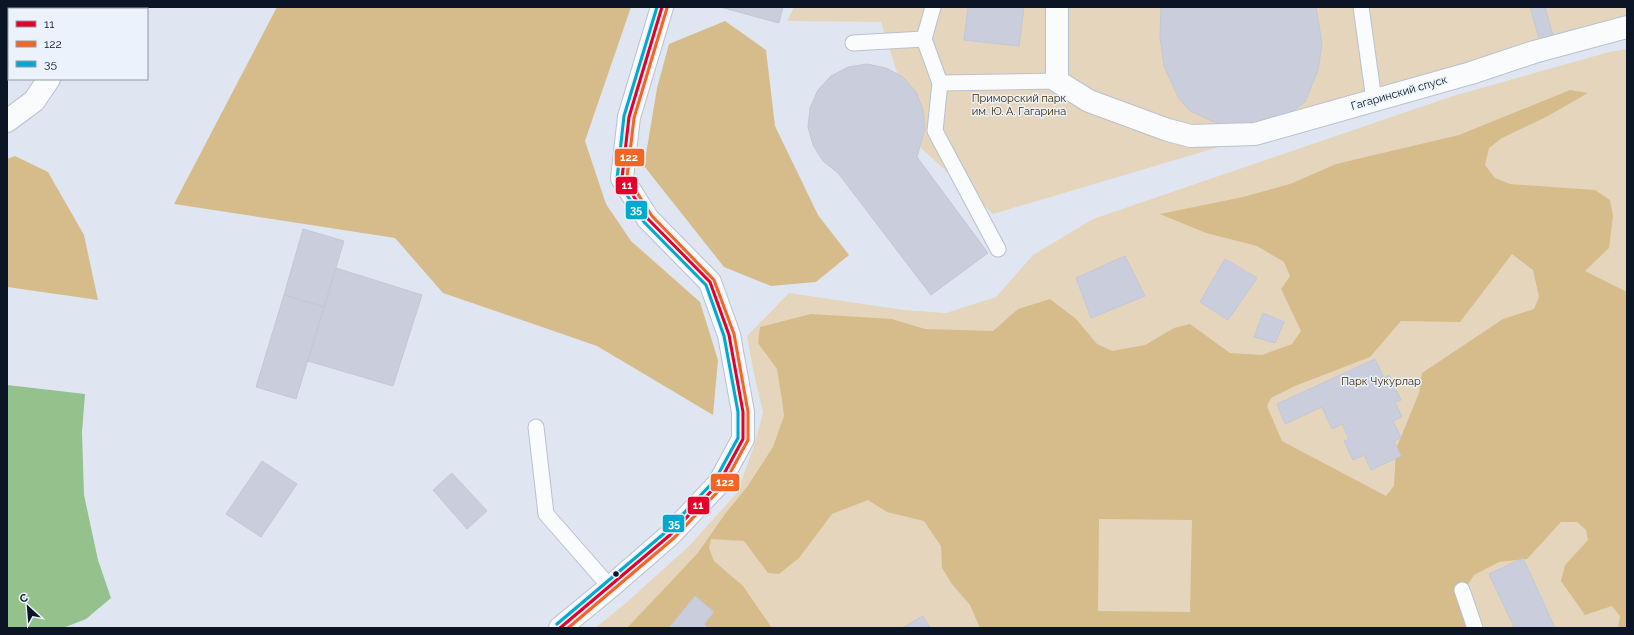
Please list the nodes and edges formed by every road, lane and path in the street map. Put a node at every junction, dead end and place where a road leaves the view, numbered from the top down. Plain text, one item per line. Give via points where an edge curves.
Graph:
1 (662, 7) edge
2 (933, 7) edge
3 (1057, 7) edge
4 (1361, 7) edge
5 (1627, 27) edge
6 (924, 40) junction
7 (853, 43) dead end
8 (48, 80) edge
9 (1057, 81) junction
10 (940, 83) junction
11 (1374, 100) junction
12 (7, 121) edge
13 (998, 249) dead end
14 (536, 427) dead end
15 (610, 587) junction
16 (1462, 590) dead end
17 (560, 628) edge
18 (1476, 628) edge

1 - 15 main road via 629,117 622,178 648,219 710,282 729,335 743,412 743,440 719,482 670,535
2 - 6 lane
3 - 9 main road
4 - 11 lane
5 - 11 main road, Гагаринский спуск via 1540,50 1471,73
6 - 7 lane
6 - 10 lane
8 - 12 main road via 34,101
9 - 10 lane
9 - 11 main road, Гагаринский спуск via 1089,101 1191,136 1255,134
10 - 13 lane via 935,132
14 - 15 lane via 546,514
15 - 17 main road
16 - 18 lane

